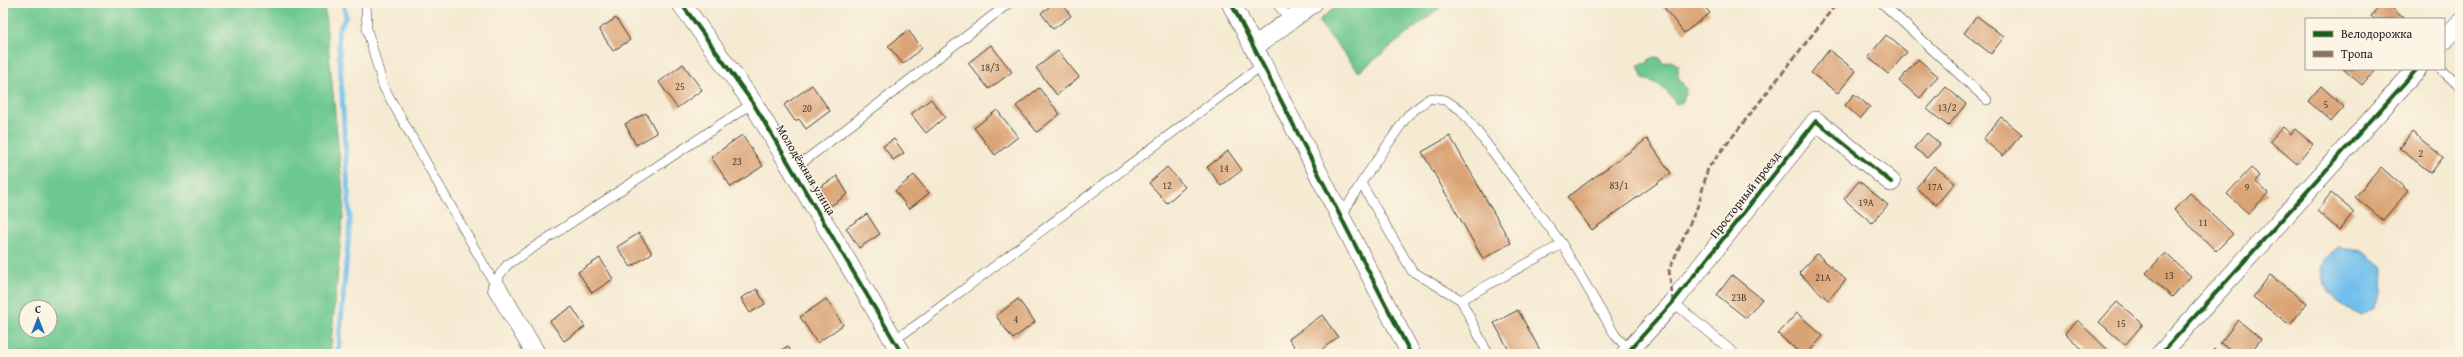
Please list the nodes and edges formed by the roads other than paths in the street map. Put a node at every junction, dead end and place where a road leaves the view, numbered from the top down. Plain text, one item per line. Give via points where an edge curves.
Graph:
1 (366, 3) edge
2 (681, 3) edge
3 (1009, 3) edge
4 (1231, 3) edge
5 (1276, 3) edge
6 (1313, 3) edge
7 (1882, 3) edge
8 (1291, 20) junction
9 (2460, 24) edge
10 (2445, 39) edge
11 (1254, 47) junction
12 (1262, 66) junction
13 (2416, 70) edge
14 (2442, 70) edge
15 (2460, 87) edge
16 (1987, 100) dead end
17 (753, 103) junction
18 (794, 169) junction
19 (1361, 182) junction
20 (1891, 182) dead end
21 (1341, 217) junction
22 (1562, 244) junction
23 (498, 288) junction
24 (1461, 300) junction
25 (1673, 302) junction
26 (898, 346) edge
27 (1627, 352) edge
28 (536, 354) edge
29 (1411, 354) edge
30 (1488, 354) edge
31 (1735, 354) edge
32 (2161, 354) edge

1 - 23 lane via 367,29 383,86
2 - 17 street, Молодёжная улица
3 - 18 lane
4 - 11 street
5 - 8 lane
6 - 8 street
7 - 16 lane
8 - 11 street
9 - 10 street
11 - 12 street
12 - 21 street
12 - 26 lane via 915,326
13 - 32 street
14 - 15 lane
17 - 18 street, Молодёжная улица
17 - 23 lane via 507,265 499,276
18 - 26 street, Молодёжная улица
19 - 21 lane
19 - 22 lane via 1408,115 1430,98 1445,100 1460,110
19 - 24 lane via 1412,271
20 - 25 street, Просторный проезд via 1816,121
21 - 29 street
22 - 24 lane
22 - 27 lane
23 - 28 street
24 - 30 lane
25 - 27 street, Просторный проезд
25 - 31 lane

